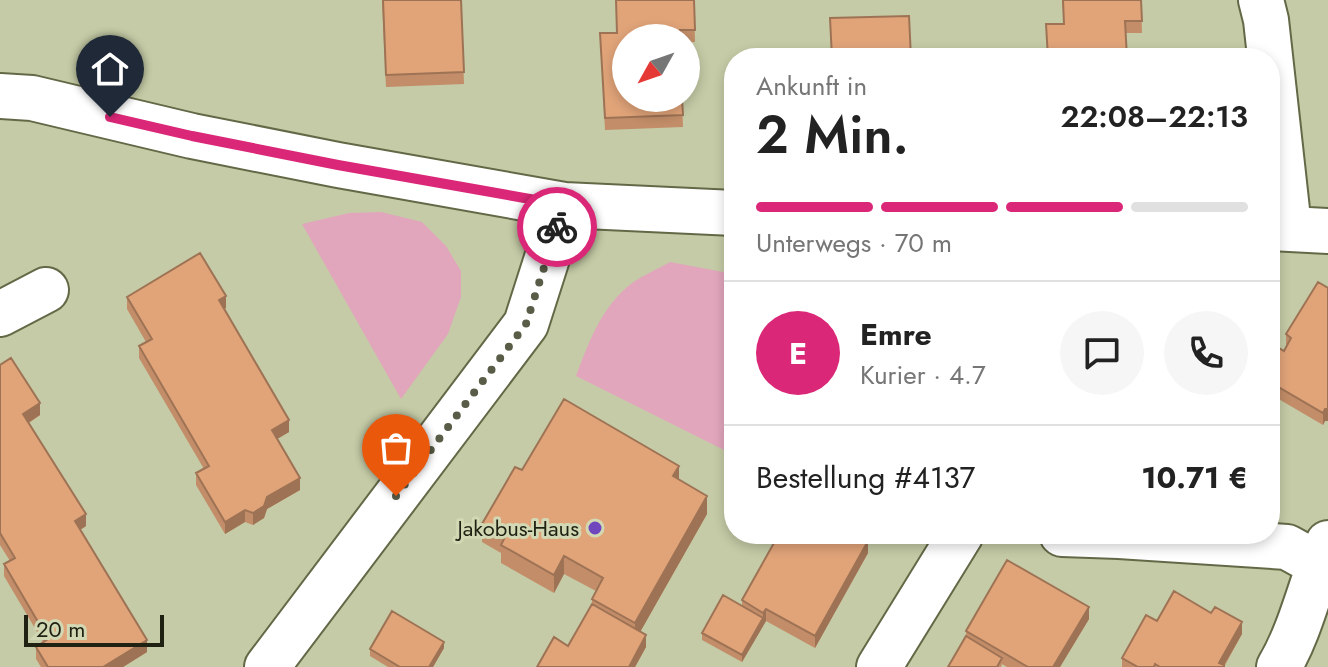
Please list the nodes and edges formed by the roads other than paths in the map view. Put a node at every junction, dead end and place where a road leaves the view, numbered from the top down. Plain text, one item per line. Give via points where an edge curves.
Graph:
1 (1261, 0) edge
2 (1270, 48) edge
3 (11, 92) edge
4 (1280, 118) edge
5 (564, 205) junction
6 (724, 213) edge
7 (1296, 229) edge
8 (46, 290) dead end
9 (0, 314) edge
10 (955, 544) edge
11 (1245, 544) edge
12 (1323, 554) edge
13 (267, 667) edge
14 (879, 667) edge
15 (1279, 667) edge

1 - 2 street
3 - 5 street via 236,145
4 - 7 street
5 - 6 street
5 - 13 street via 526,324
8 - 9 street
10 - 14 street
11 - 12 street
12 - 15 street via 1292,645

